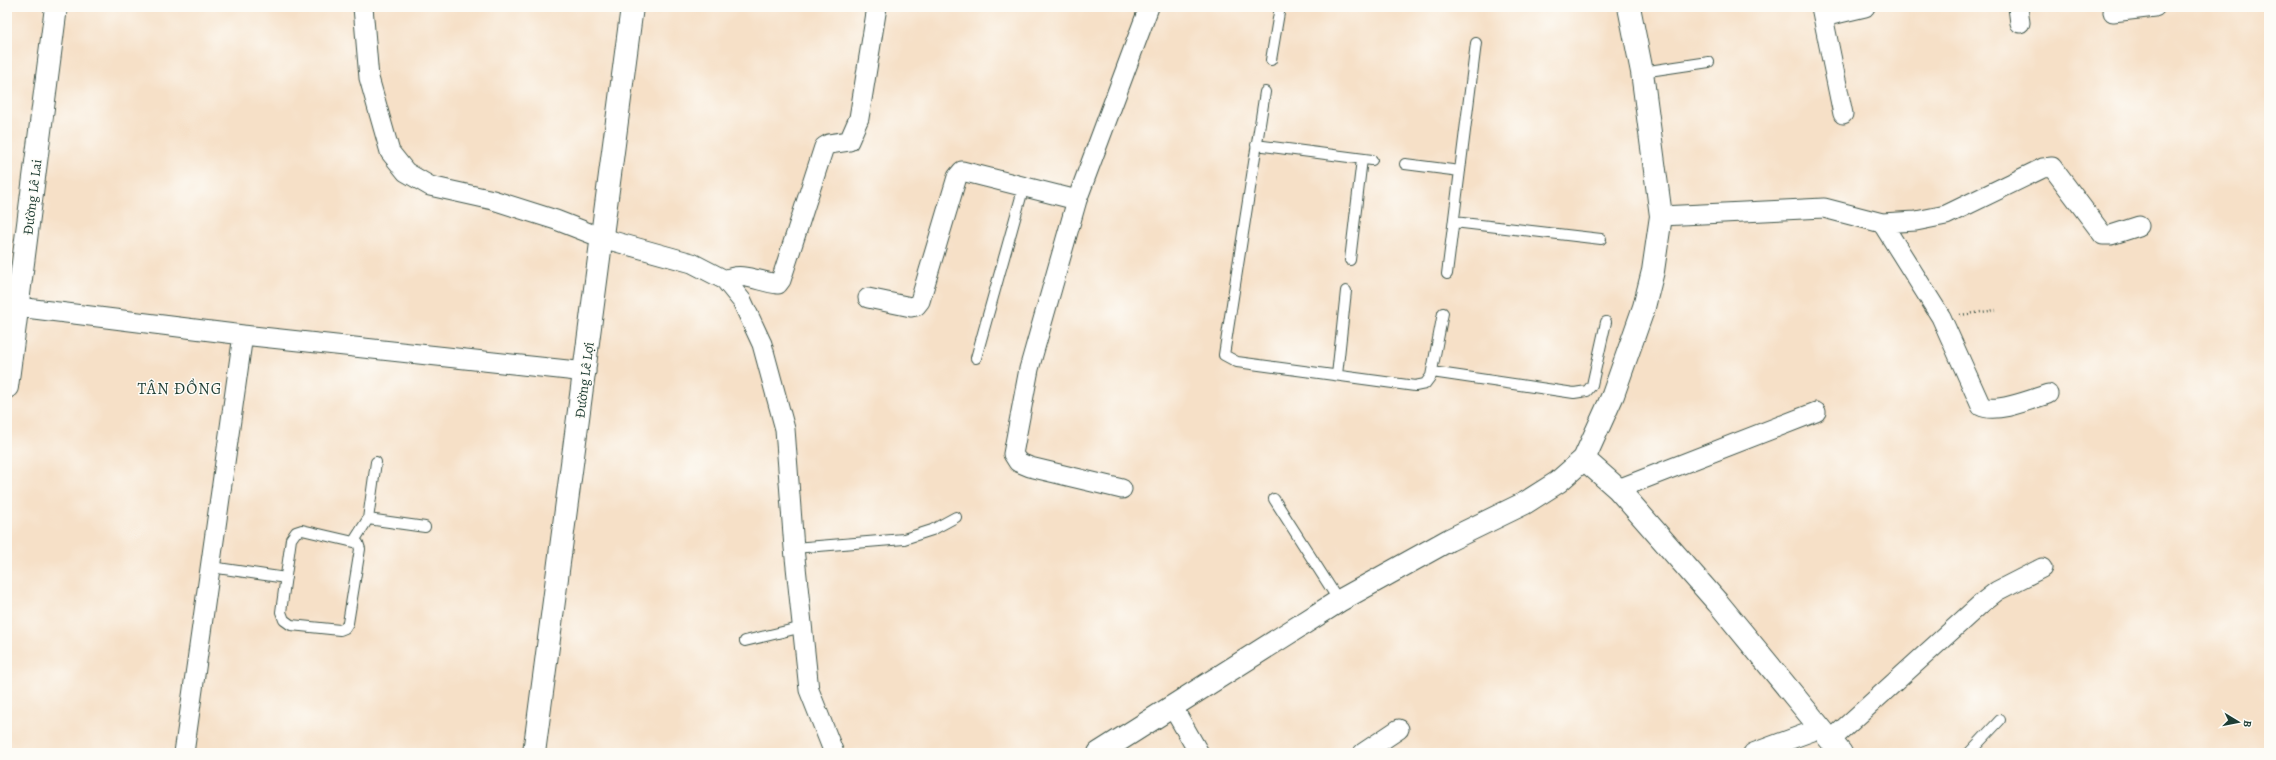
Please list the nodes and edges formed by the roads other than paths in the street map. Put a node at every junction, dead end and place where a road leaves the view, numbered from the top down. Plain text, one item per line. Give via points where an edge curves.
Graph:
1 (56, 7) edge
2 (363, 7) edge
3 (632, 7) edge
4 (877, 7) edge
5 (1149, 7) edge
6 (1280, 7) edge
7 (1629, 7) edge
8 (1865, 7) edge
9 (2156, 7) edge
10 (1822, 12) edge
11 (2113, 12) dead end
12 (1476, 43) dead end
13 (1271, 60) dead end
14 (1709, 62) dead end
15 (1642, 72) junction
16 (1266, 92) dead end
17 (1843, 114) dead end
18 (1256, 145) junction
19 (1405, 164) dead end
20 (1460, 171) junction
21 (1024, 186) junction
22 (1077, 200) junction
23 (1661, 216) junction
24 (1454, 222) junction
25 (1882, 223) junction
26 (2139, 226) dead end
27 (602, 238) junction
28 (1601, 239) dead end
29 (1350, 260) dead end
30 (1447, 274) dead end
31 (725, 280) junction
32 (1346, 291) dead end
33 (868, 298) dead end
34 (18, 307) junction
35 (1443, 313) dead end
36 (1606, 322) dead end
37 (244, 335) junction
38 (976, 358) dead end
39 (586, 372) junction
40 (1432, 372) junction
41 (1337, 375) junction
42 (7, 387) edge
43 (2048, 394) dead end
44 (1816, 412) dead end
45 (1584, 459) junction
46 (376, 462) dead end
47 (1122, 489) dead end
48 (1618, 489) junction
49 (1274, 499) dead end
50 (956, 517) dead end
51 (368, 519) junction
52 (425, 527) dead end
53 (354, 541) junction
54 (794, 548) junction
55 (211, 567) junction
56 (2042, 568) dead end
57 (286, 578) junction
58 (1339, 600) junction
59 (803, 627) junction
60 (745, 641) dead end
61 (1172, 706) junction
62 (2000, 720) dead end
63 (1399, 729) dead end
64 (1831, 740) edge
65 (184, 753) edge
66 (534, 753) edge
67 (834, 753) edge
68 (1099, 753) edge
69 (1199, 753) edge
70 (1363, 753) edge
71 (1753, 753) edge
72 (1969, 753) edge

1 - 34 street, Đường Lê Lai
2 - 27 street via 369,78 390,152 406,172 430,186 493,200
3 - 27 street, Đường Lê Lợi
4 - 31 street via 859,118 849,141 824,147 781,280 778,284 737,275
5 - 22 street
6 - 13 lane
7 - 15 street
8 - 10 street
9 - 11 street
10 - 17 street
12 - 20 lane
14 - 15 lane
15 - 23 street
16 - 18 lane
18 - 29 lane via 1367,160
18 - 41 lane via 1224,355 1236,362
19 - 20 lane
20 - 24 lane
21 - 22 street
21 - 33 street via 962,171 957,178 920,301 916,306 911,306
21 - 38 lane
22 - 47 street via 1029,369 1013,454 1018,462 1030,468
23 - 25 street via 1824,208
23 - 45 street via 1653,271 1644,307 1613,395
24 - 28 lane
24 - 30 lane
25 - 26 street via 1916,221 1946,215 2043,168 2052,167 2103,235
25 - 43 street via 1941,317 1981,406 1996,409
27 - 31 street via 692,263
27 - 39 street, Đường Lê Lợi
31 - 54 street via 742,301 762,344 785,429
32 - 41 lane
34 - 37 street
34 - 42 street, Đường Lê Lai
35 - 40 lane
36 - 40 lane via 1592,385 1587,392 1574,393
37 - 39 street
37 - 55 street
39 - 66 street, Đường Lê Lợi
40 - 41 lane via 1425,384 1415,386
44 - 48 street
45 - 48 street
45 - 58 street via 1558,482 1525,503 1449,540
46 - 51 lane
48 - 64 street via 1718,603
49 - 58 lane
50 - 54 lane via 932,530 904,539
51 - 52 lane
51 - 53 lane
53 - 57 lane via 302,530 296,532 291,539
53 - 57 lane via 360,549 348,623 345,628 340,630 291,625 284,620 281,612
54 - 59 street
55 - 57 lane
55 - 65 street
56 - 64 street via 1997,591 1983,602
58 - 61 street
59 - 60 lane
59 - 67 street via 809,690
61 - 68 street
61 - 69 street
62 - 72 lane
63 - 70 street
64 - 71 street

